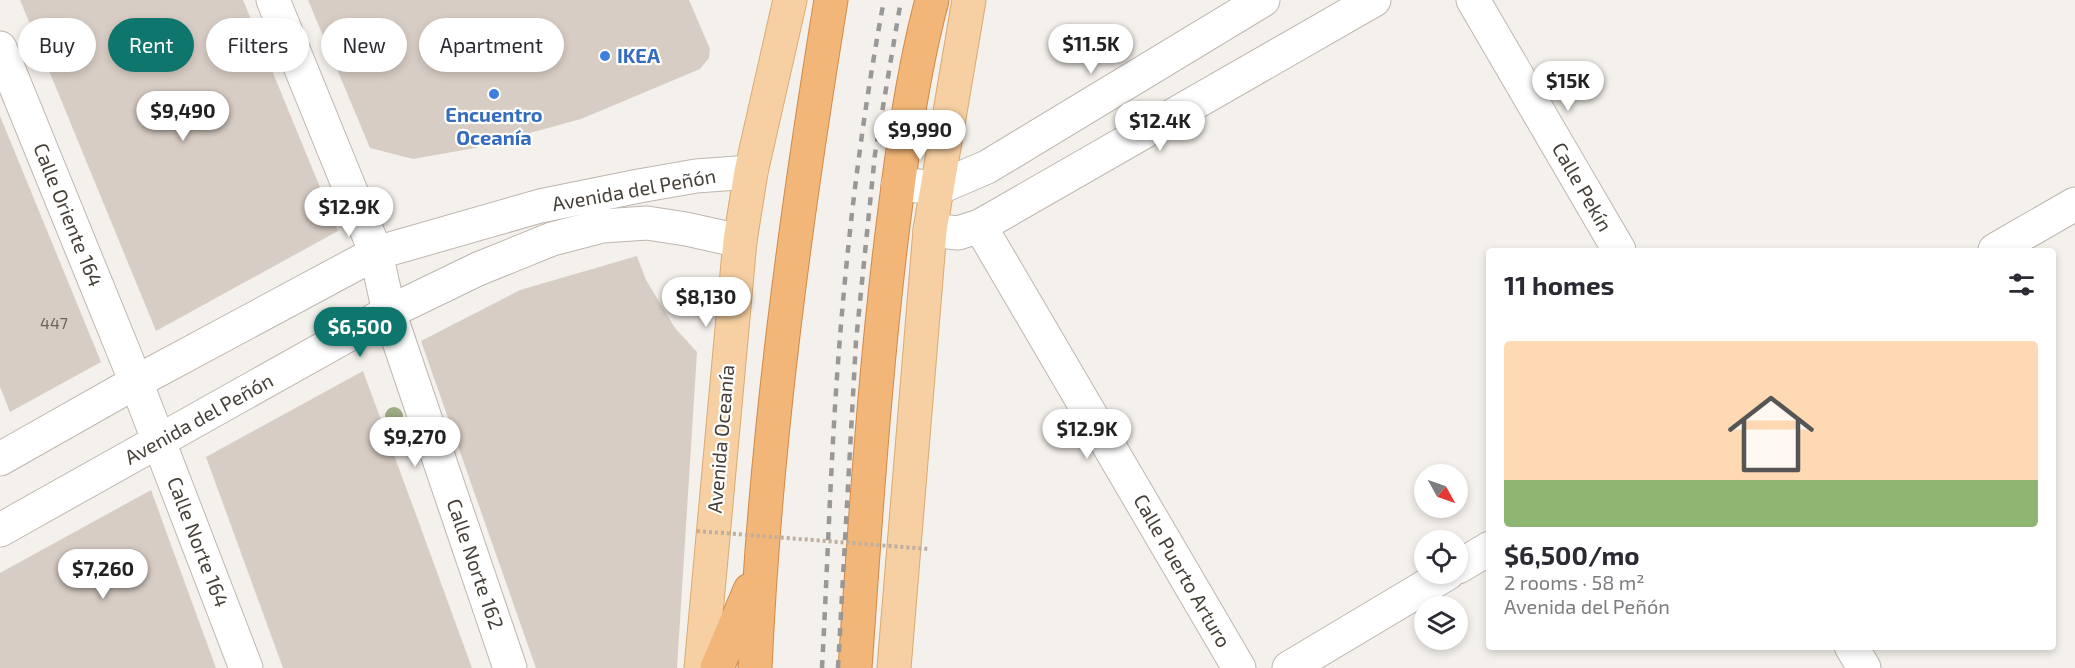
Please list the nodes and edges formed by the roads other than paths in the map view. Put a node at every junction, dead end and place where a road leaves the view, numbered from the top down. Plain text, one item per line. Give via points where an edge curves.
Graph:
1 (273, 0) edge
2 (790, 0) edge
3 (831, 0) edge
4 (932, 0) edge
5 (969, 0) edge
6 (1263, 0) edge
7 (1374, 0) edge
8 (1473, 0) edge
9 (0, 48) edge
10 (751, 172) junction
11 (898, 184) junction
12 (938, 188) junction
13 (2075, 204) edge
14 (980, 226) junction
15 (930, 230) junction
16 (740, 241) junction
17 (1618, 248) edge
18 (1998, 248) edge
19 (376, 253) junction
20 (389, 312) junction
21 (136, 382) junction
22 (159, 442) junction
23 (0, 459) edge
24 (0, 530) edge
25 (1486, 550) edge
26 (1468, 561) edge
27 (759, 569) junction
28 (1430, 584) edge
29 (1853, 650) edge
30 (246, 668) edge
31 (510, 668) edge
32 (701, 668) edge
33 (717, 668) edge
34 (755, 668) edge
35 (855, 668) edge
36 (894, 668) edge
37 (1239, 668) edge
38 (1289, 668) edge
39 (1864, 668) edge

1 - 19 street, Calle Norte 162
2 - 10 main road, Avenida Oceanía
3 - 27 highway via 782,337
4 - 11 highway via 921,40
5 - 12 main road
6 - 12 street via 987,167
7 - 14 street
8 - 17 street, Calle Pekín
9 - 21 street, Calle Oriente 164
10 - 16 main road, Avenida Oceanía
10 - 19 street, Avenida del Peñón via 696,176 540,206
11 - 12 street
11 - 35 highway via 878,355
12 - 15 main road
13 - 18 street
14 - 15 street via 958,233
14 - 37 street, Calle Puerto Arturo
15 - 36 main road
16 - 20 street, Avenida del Peñón via 647,223 602,226 552,239
16 - 32 main road, Avenida Oceanía
19 - 20 street, Calle Norte 162
19 - 21 street, Avenida del Peñón
20 - 22 street, Avenida del Peñón
20 - 31 street, Calle Norte 162
21 - 22 street, Calle Norte 164
21 - 23 street, Avenida del Peñón
22 - 24 street, Avenida del Peñón
22 - 30 street, Calle Norte 164
25 - 26 street
27 - 33 highway
27 - 34 highway
28 - 38 street
29 - 39 street

